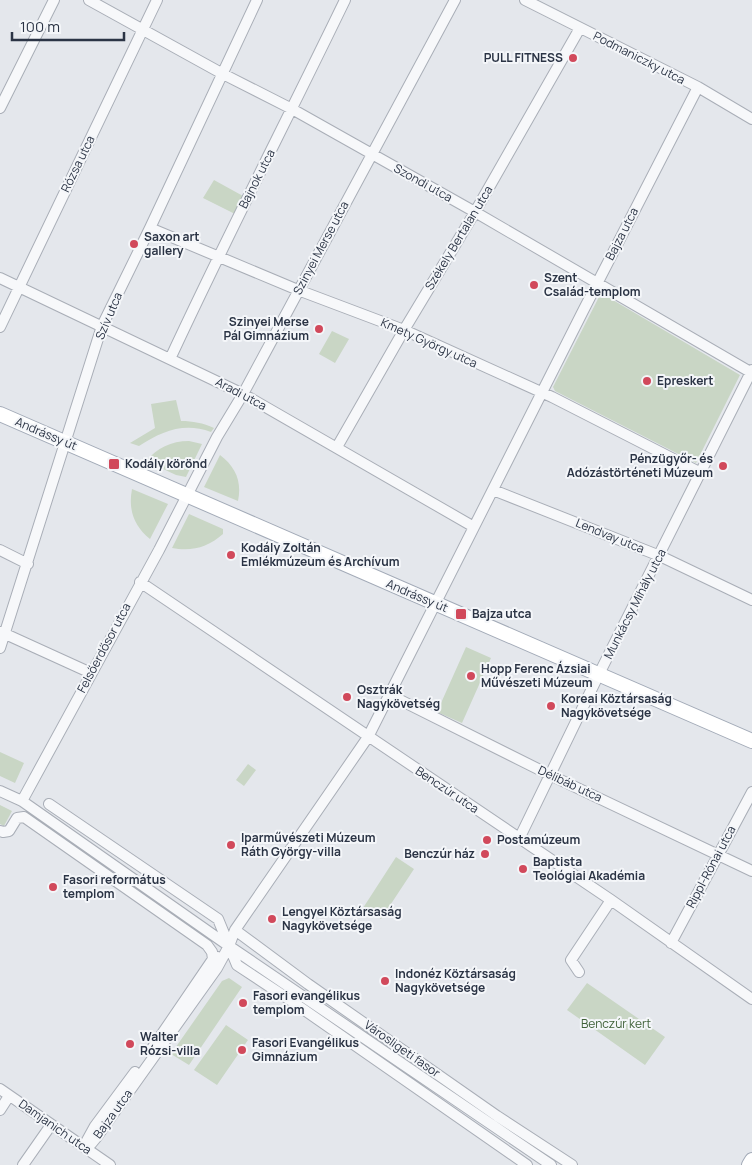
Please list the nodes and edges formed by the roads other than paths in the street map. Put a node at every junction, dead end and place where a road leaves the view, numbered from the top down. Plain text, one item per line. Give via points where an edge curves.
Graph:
1 (54, 0) edge
2 (89, 0) edge
3 (157, 0) edge
4 (257, 0) edge
5 (345, 0) edge
6 (455, 0) edge
7 (525, 0) edge
8 (580, 28) junction
9 (142, 30) junction
10 (223, 74) junction
11 (698, 87) junction
12 (0, 108) edge
13 (292, 109) junction
14 (752, 119) edge
15 (371, 154) junction
16 (475, 212) junction
17 (150, 228) junction
18 (218, 256) junction
19 (0, 278) edge
20 (598, 282) junction
21 (19, 288) junction
22 (298, 290) junction
23 (102, 326) junction
24 (0, 327) edge
25 (404, 330) junction
26 (170, 358) junction
27 (752, 372) edge
28 (542, 393) junction
29 (243, 394) junction
30 (0, 414) edge
31 (66, 443) junction
32 (337, 447) junction
33 (701, 473) junction
34 (493, 490) junction
35 (187, 496) junction
36 (474, 527) junction
37 (0, 550) edge
38 (660, 556) junction
39 (28, 564) junction
40 (140, 582) junction
41 (752, 600) edge
42 (435, 603) junction
43 (3, 633) edge
44 (0, 648) edge
45 (91, 673) junction
46 (599, 674) junction
47 (390, 695) junction
48 (368, 737) junction
49 (752, 740) edge
50 (550, 775) junction
51 (0, 790) edge
52 (752, 792) edge
53 (22, 801) junction
54 (50, 804) dead end
55 (72, 819) junction
56 (65, 830) junction
57 (0, 831) edge
58 (519, 839) junction
59 (718, 854) junction
60 (752, 870) edge
61 (611, 900) junction
62 (235, 930) junction
63 (671, 943) junction
64 (227, 950) junction
65 (213, 959) junction
66 (579, 972) dead end
67 (752, 999) edge
68 (0, 1089) edge
69 (9, 1096) junction
70 (0, 1110) edge
71 (51, 1125) junction
72 (84, 1147) junction
73 (752, 1160) edge
74 (23, 1165) edge
75 (110, 1165) edge
76 (528, 1165) edge
77 (551, 1165) edge
78 (572, 1165) edge
79 (749, 1165) edge

1 - 12 street
2 - 9 street, Szondi utca
3 - 9 street, Rózsa utca
4 - 10 street, Szív utca
5 - 13 street, Bajnok utca
6 - 15 street, Szinyei Merse utca
7 - 8 street, Podmaniczky utca
8 - 11 street, Podmaniczky utca
8 - 16 street, Székely Bertalan utca
9 - 10 street, Szondi utca
9 - 21 street, Rózsa utca
10 - 13 street, Szondi utca
10 - 17 street, Szív utca
11 - 14 street, Podmaniczky utca
11 - 20 street, Bajza utca
13 - 15 street, Szondi utca
13 - 18 street, Bajnok utca
15 - 16 street, Szondi utca
15 - 22 street, Szinyei Merse utca
16 - 20 street, Szondi utca
16 - 25 street, Székely Bertalan utca
17 - 18 street, Kmety György utca
17 - 23 street, Szív utca
18 - 22 street, Kmety György utca
18 - 26 street, Bajnok utca
19 - 21 street, Aradi utca
20 - 27 street, Szondi utca
20 - 28 street, Bajza utca
21 - 23 street, Aradi utca
21 - 24 street, Rózsa utca
22 - 25 street, Kmety György utca
22 - 29 street, Szinyei Merse utca
23 - 26 street, Aradi utca
23 - 31 street, Szív utca
25 - 28 street, Kmety György utca
25 - 32 street, Székely Bertalan utca
26 - 29 street, Aradi utca
27 - 33 street, Munkácsy Mihály utca
28 - 33 street, Kmety György utca
28 - 34 street, Bajza utca
29 - 32 street, Aradi utca
29 - 35 street, Szinyei Merse utca
30 - 31 main road, Andrássy út
31 - 35 main road, Andrássy út
31 - 39 street, Szív utca
32 - 36 street, Aradi utca
33 - 38 street, Munkácsy Mihály utca
34 - 36 street, Bajza utca
34 - 38 street, Lendvay utca
35 - 40 street, Felsőerdősor utca
35 - 42 main road, Andrássy út
36 - 42 street, Bajza utca
37 - 39 street
38 - 41 street, Lendvay utca
38 - 46 street, Munkácsy Mihály utca
39 - 43 street, Szív utca
40 - 45 street, Felsőerdősor utca
40 - 48 street, Benczúr utca
42 - 46 main road, Andrássy út
42 - 47 street, Bajza utca
43 - 44 street, Szív utca
43 - 45 street
45 - 53 street, Felsőerdősor utca
46 - 49 main road, Andrássy út
46 - 50 street, Munkácsy Mihály utca
47 - 48 street, Bajza utca
47 - 50 street, Délibáb utca
48 - 58 street, Benczúr utca
48 - 62 street, Bajza utca
50 - 58 street, Munkácsy Mihály utca
50 - 59 street, Délibáb utca
51 - 53 street, Városligeti fasor
52 - 59 street, Rippl-Rónai utca
53 - 56 street, Városligeti fasor
54 - 55 street, Városligeti fasor
55 - 56 street
55 - 64 street, Városligeti fasor via 218,920
56 - 64 street, Városligeti fasor
57 - 65 street via 9,830 17,818 24,817 207,945
58 - 61 street, Benczúr utca
59 - 60 street, Délibáb utca
59 - 63 street, Rippl-Rónai utca
61 - 63 street, Benczúr utca
61 - 66 street via 571,960
62 - 64 street, Bajza utca
62 - 78 street, Városligeti fasor via 497,1116
63 - 67 street, Benczúr utca
64 - 65 street
64 - 72 street, Bajza utca via 96,1138
64 - 76 street, Városligeti fasor via 237,965
64 - 77 street, Városligeti fasor
65 - 72 street, Bajza utca via 95,1126
68 - 69 street, Damjanich utca
69 - 70 street
69 - 71 street, Damjanich utca
71 - 72 street, Damjanich utca
71 - 74 street
72 - 75 street, Damjanich utca
73 - 79 main road

